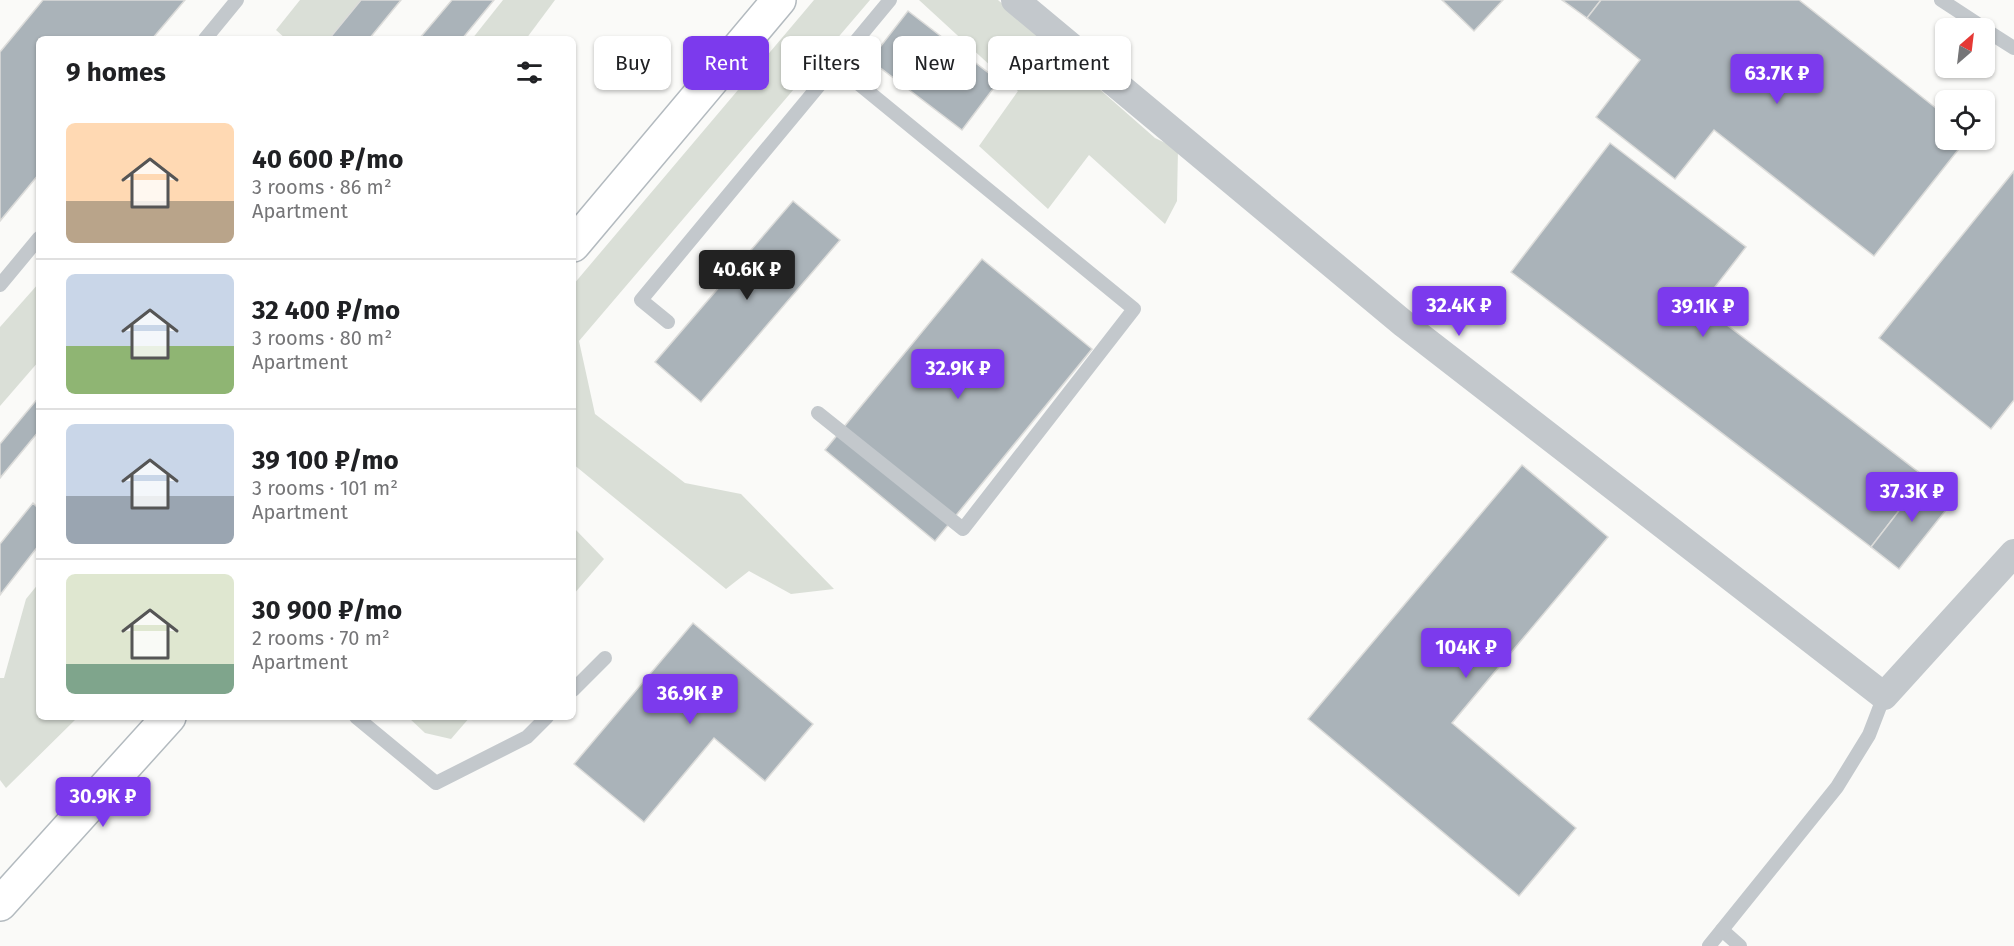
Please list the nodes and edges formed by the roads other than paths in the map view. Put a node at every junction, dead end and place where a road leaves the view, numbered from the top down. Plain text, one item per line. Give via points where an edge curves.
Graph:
1 (237, 0) edge
2 (779, 0) edge
3 (890, 0) edge
4 (1015, 0) edge
5 (1941, 0) edge
6 (1968, 18) edge
7 (207, 36) edge
8 (861, 36) edge
9 (1995, 36) edge
10 (2014, 48) edge
11 (817, 90) edge
12 (866, 90) edge
13 (576, 241) edge
14 (36, 242) edge
15 (0, 285) edge
16 (668, 322) dead end
17 (818, 413) dead end
18 (2014, 553) edge
19 (605, 658) dead end
20 (576, 687) edge
21 (1884, 696) junction
22 (166, 720) edge
23 (360, 720) edge
24 (544, 720) edge
25 (0, 904) edge
26 (1722, 930) junction
27 (1709, 946) edge
28 (1740, 946) edge

1 - 7 lane
2 - 13 main road
3 - 8 lane
4 - 21 street via 1404,324
5 - 6 lane
9 - 10 lane
11 - 16 lane via 641,300
12 - 17 lane via 1134,309 963,530
14 - 15 lane
18 - 21 street
19 - 20 lane
21 - 26 lane via 1869,735 1837,787
22 - 25 main road
23 - 24 lane via 436,783 527,737
26 - 27 lane
26 - 28 lane

